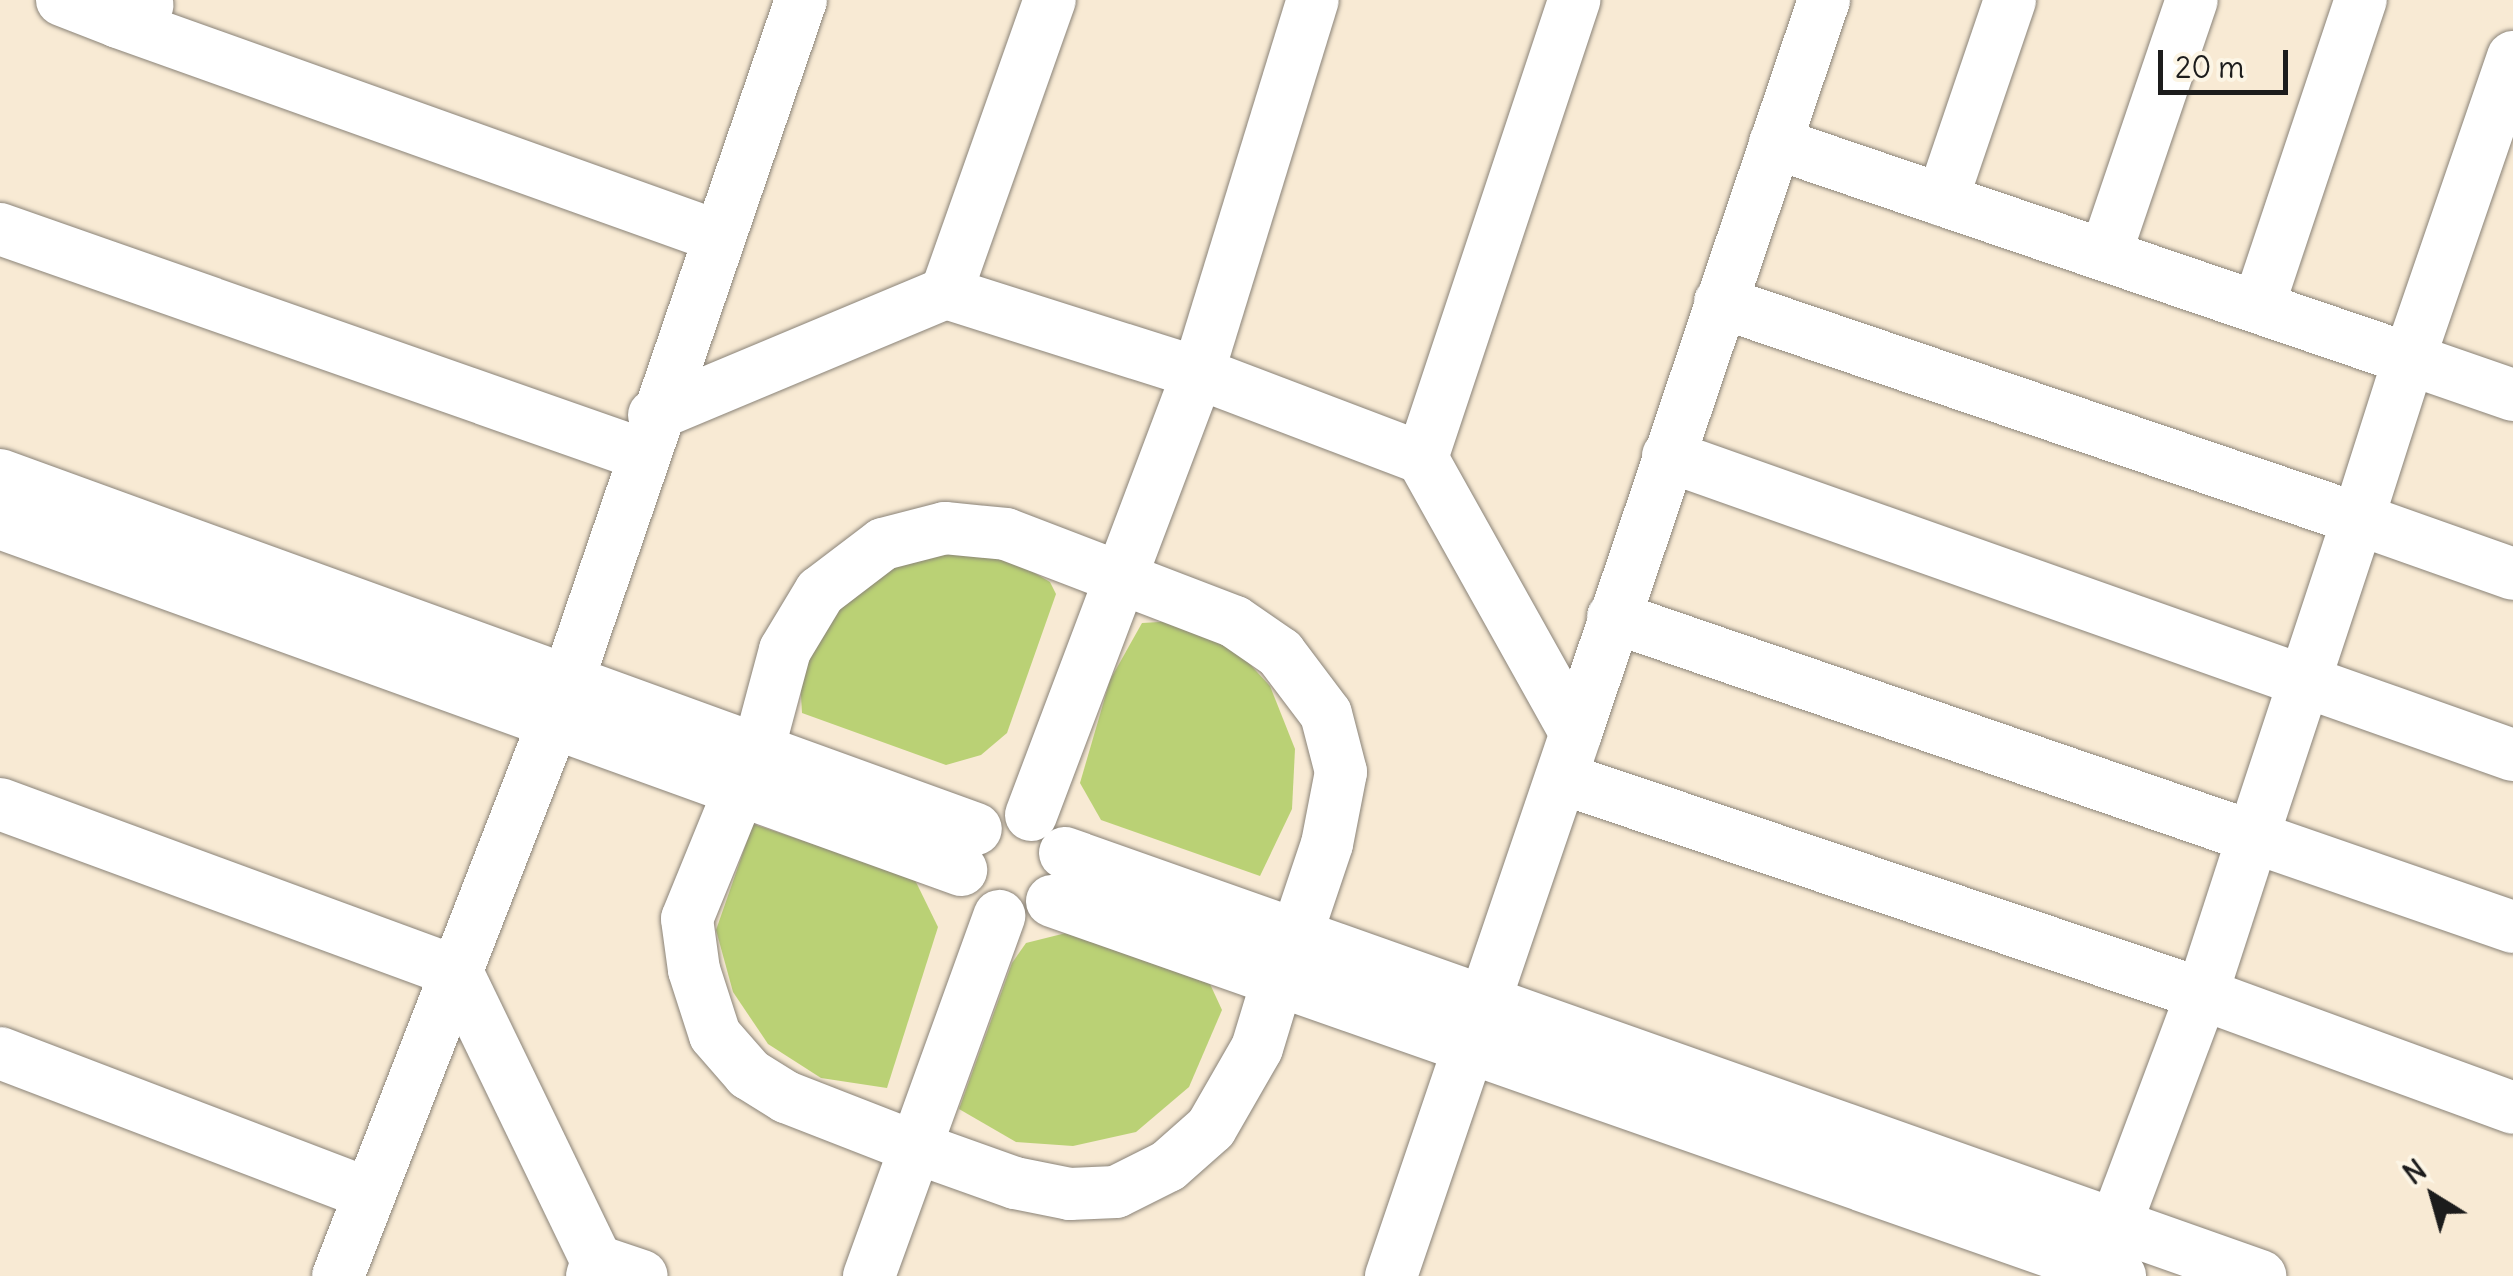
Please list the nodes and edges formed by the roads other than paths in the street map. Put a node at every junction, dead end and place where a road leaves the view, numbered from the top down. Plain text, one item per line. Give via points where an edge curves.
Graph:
1 (62, 0) edge
2 (1050, 0) edge
3 (1314, 0) edge
4 (1574, 0) edge
5 (1824, 0) edge
6 (2010, 0) edge
7 (2192, 0) edge
8 (2361, 0) edge
9 (790, 3) edge
10 (137, 11) edge
11 (2513, 57) edge
12 (1775, 142) junction
13 (1942, 200) junction
14 (0, 230) edge
15 (716, 236) junction
16 (2104, 255) junction
17 (946, 292) junction
18 (1720, 302) junction
19 (2258, 307) junction
20 (2409, 359) junction
21 (1198, 373) junction
22 (2513, 395) edge
23 (647, 434) junction
24 (1668, 456) junction
25 (1422, 458) junction
26 (0, 474) edge
27 (2358, 519) junction
28 (0, 523) edge
29 (2513, 574) edge
30 (1120, 580) junction
31 (1614, 617) junction
32 (2309, 682) junction
33 (561, 698) junction
34 (2513, 755) edge
35 (1570, 756) junction
36 (749, 768) junction
37 (0, 804) edge
38 (1031, 815) junction
39 (2253, 836) junction
40 (968, 849) junction
41 (1059, 877) junction
42 (999, 916) junction
43 (2513, 927) edge
44 (1286, 959) junction
45 (456, 972) junction
46 (2202, 994) junction
47 (1477, 1026) junction
48 (0, 1053) edge
49 (2513, 1108) edge
50 (914, 1147) junction
51 (367, 1193) junction
52 (2117, 1251) edge
53 (610, 1271) edge
54 (1396, 1275) edge
55 (338, 1276) edge
56 (869, 1276) edge
57 (2260, 1276) edge

1 - 10 street
2 - 17 street
3 - 21 street
4 - 25 street
5 - 12 street
6 - 13 street
7 - 16 street
8 - 19 street
9 - 15 street
10 - 15 street
11 - 20 street
12 - 13 street
12 - 18 street
13 - 16 street
14 - 23 street
15 - 23 street
16 - 19 street
17 - 21 street
17 - 23 street
18 - 24 street
18 - 27 street
19 - 20 street
20 - 22 street
20 - 27 street
21 - 25 street
21 - 30 street
23 - 33 street
24 - 31 street
24 - 32 street
25 - 35 street
26 - 33 street
27 - 29 street
27 - 32 street
28 - 33 street
30 - 36 street via 1006,534 945,528 883,544 820,592 794,635
30 - 38 street
30 - 44 street via 1235,622 1280,653 1326,714 1341,772 1327,844
31 - 35 street
31 - 39 street
32 - 34 street
32 - 39 street
33 - 36 street
33 - 45 street
35 - 46 street
35 - 47 street
36 - 40 street
36 - 50 street via 688,919 694,970 715,1035 750,1074 786,1098
37 - 45 street
38 - 40 street via 1002,815
38 - 41 street via 1046,824
39 - 43 street
39 - 46 street
40 - 42 street via 980,907
41 - 42 street via 1036,913
41 - 44 street
42 - 50 street
44 - 47 street
44 - 50 street via 1257,1048 1211,1128 1168,1166 1116,1192 1070,1194
45 - 51 street
45 - 53 street
46 - 49 street
46 - 52 street
47 - 52 street
47 - 54 street
48 - 51 street
50 - 56 street
51 - 55 street
52 - 57 street

